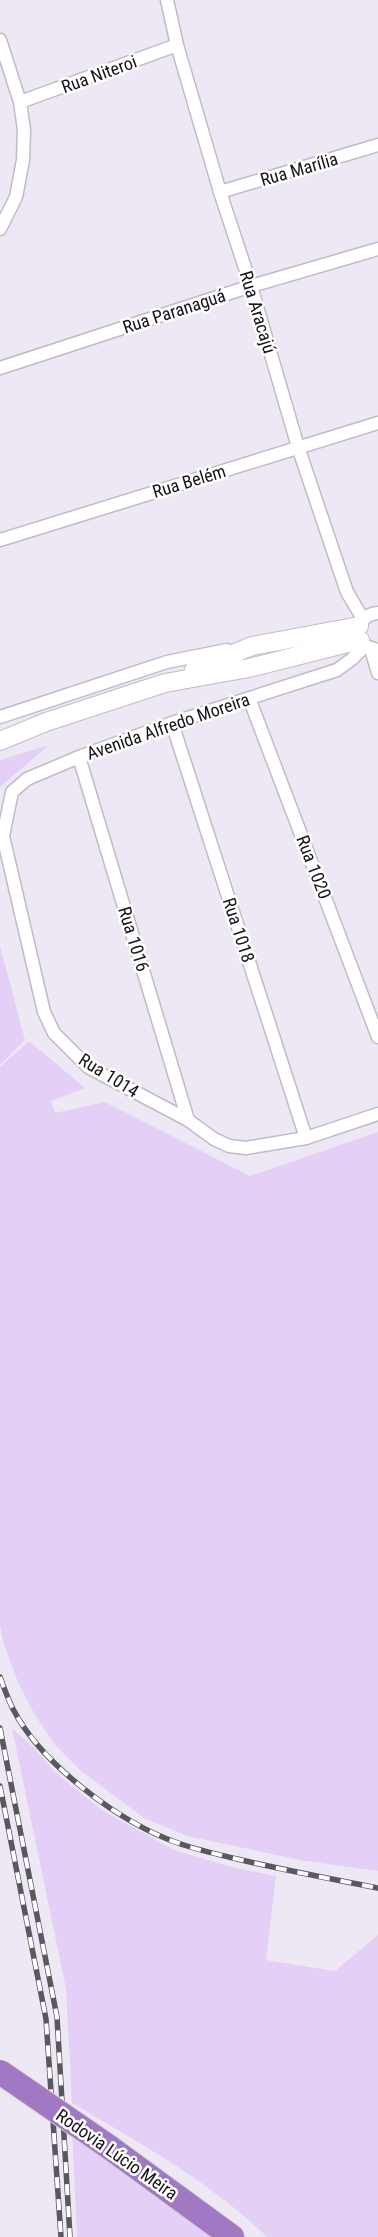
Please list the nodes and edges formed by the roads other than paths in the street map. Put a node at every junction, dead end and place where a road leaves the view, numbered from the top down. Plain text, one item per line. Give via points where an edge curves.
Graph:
1 (167, 0) edge
2 (0, 40) edge
3 (177, 45) junction
4 (20, 102) junction
5 (378, 146) edge
6 (220, 192) junction
7 (0, 229) edge
8 (378, 249) edge
9 (251, 286) junction
10 (0, 368) edge
11 (378, 423) edge
12 (298, 447) junction
13 (0, 540) edge
14 (377, 613) edge
15 (366, 638) edge
16 (252, 646) junction
17 (378, 673) edge
18 (160, 684) junction
19 (249, 698) junction
20 (0, 717) edge
21 (172, 723) junction
22 (0, 741) edge
23 (79, 757) junction
24 (1, 835) edge
25 (378, 1037) edge
26 (378, 1114) edge
27 (188, 1120) junction
28 (306, 1138) junction
29 (0, 2072) edge
30 (232, 2237) edge

1 - 3 street, Rua Aracajú
2 - 4 street
3 - 4 street, Rua Niteroi
3 - 6 street, Rua Aracajú
4 - 7 street via 24,130 23,160 16,196
5 - 6 street, Rua Marília
6 - 9 street, Rua Aracajú
8 - 9 street, Rua Paranaguá
9 - 10 street, Rua Paranaguá
9 - 12 street, Rua Aracajú
11 - 12 street, Rua Belém
12 - 13 street, Rua Belém
12 - 15 street, Rua Aracajú
14 - 15 street
15 - 16 street, Avenida Alfredo Moreira
15 - 17 street, Rua Aracajú
15 - 18 street, Avenida Alfredo Moreira via 249,668
15 - 19 street, Avenida Alfredo Moreira via 352,659 337,670
16 - 18 street, Avenida Alfredo Moreira
16 - 20 street, Avenida Alfredo Moreira via 167,662
18 - 22 street, Avenida Alfredo Moreira
19 - 21 street, Avenida Alfredo Moreira
19 - 25 street, Rua 1020
21 - 23 street, Avenida Alfredo Moreira
21 - 28 street, Rua 1018
23 - 24 street, Avenida Alfredo Moreira via 27,779 12,792
23 - 27 street, Rua 1016
24 - 27 street, Rua 1014 via 44,1012 54,1033 88,1067
26 - 28 street, Rua 1014
27 - 28 street, Rua 1014 via 229,1146 246,1148
29 - 30 highway, Rodovia Lúcio Meira, bridge

